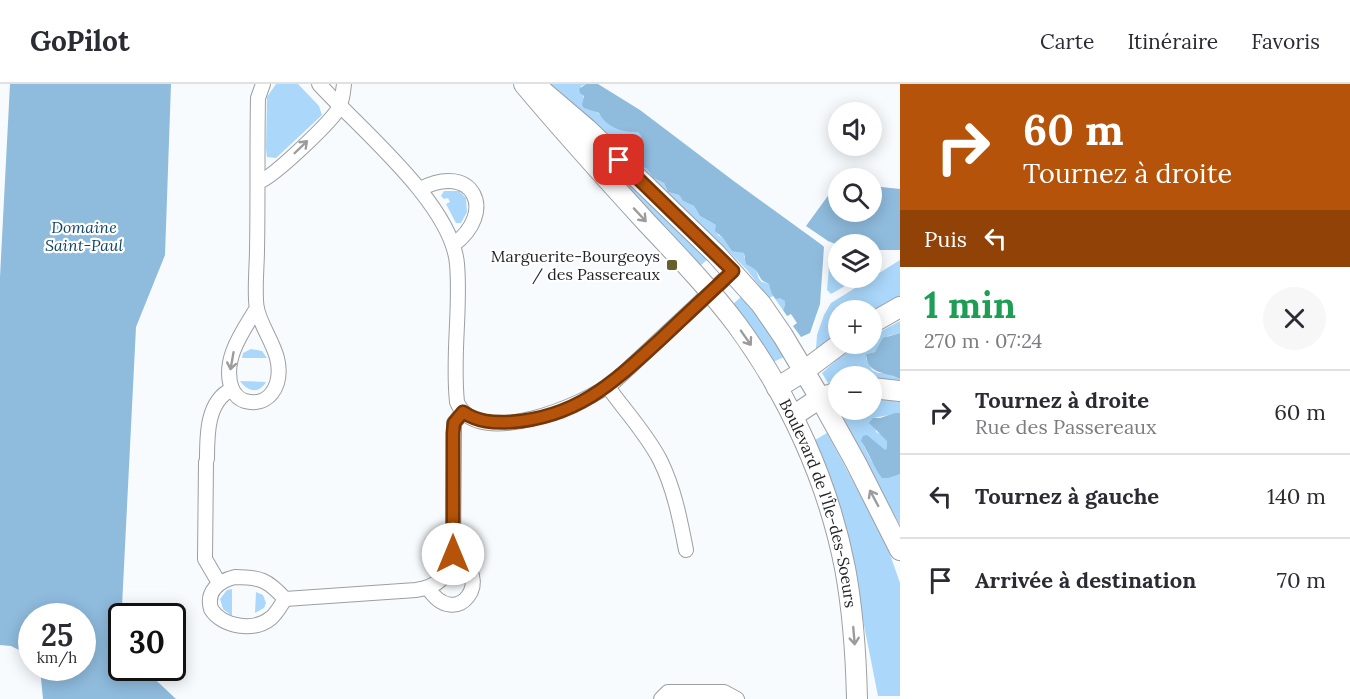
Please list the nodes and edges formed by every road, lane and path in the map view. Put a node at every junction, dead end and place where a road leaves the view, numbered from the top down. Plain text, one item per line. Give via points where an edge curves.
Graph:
1 (263, 84) edge
2 (319, 84) edge
3 (344, 84) edge
4 (524, 84) edge
5 (535, 84) edge
6 (339, 106) junction
7 (258, 182) junction
8 (420, 189) junction
9 (453, 245) junction
10 (733, 271) junction
11 (710, 292) junction
12 (900, 307) edge
13 (257, 308) junction
14 (882, 317) edge
15 (828, 353) edge
16 (804, 371) junction
17 (608, 387) junction
18 (232, 388) junction
19 (777, 388) junction
20 (882, 389) edge
21 (900, 392) edge
22 (828, 395) edge
23 (820, 398) junction
24 (463, 412) junction
25 (793, 416) junction
26 (686, 550) dead end
27 (900, 550) edge
28 (453, 554) junction
29 (219, 583) junction
30 (428, 588) junction
31 (285, 599) junction
32 (662, 699) edge
33 (737, 699) edge
34 (856, 699) edge

1 - 7 street via 258,98
2 - 6 street
3 - 6 street
4 -> 11 street
5 - 10 street
7 -> 6 street via 286,161
6 - 8 street
7 - 13 street
8 - 9 street
8 - 9 street via 434,183 456,182 472,190 476,202 474,219
9 - 24 street via 458,272 456,396
10 - 11 street
10 - 16 street via 768,315
11 - 17 street
11 -> 19 street via 741,331
12 - 14 street
13 -> 18 street via 231,358
13 - 18 street via 275,352 277,383 271,395 259,401 241,400
15 - 16 street, Boulevard de l'Île-des-Soeurs
16 - 19 street, Boulevard de l'Île-des-Soeurs
16 - 23 street
17 - 24 street via 568,408 528,420 487,422
17 - 26 street via 660,460 677,505
18 - 29 street via 212,411 207,439 206,559
19 - 25 street, Boulevard de l'Île-des-Soeurs
20 - 21 street
22 - 23 street
23 - 25 street
27 -> 23 street
24 - 28 street via 454,423 453,433
25 -> 34 street, Boulevard de l'Île-des-Soeurs via 827,502 844,567 853,620
28 - 30 street via 444,577
28 - 30 street via 470,569 470,593 461,602 446,605
29 - 31 street via 234,577 256,578 268,582
29 - 31 street via 211,593 211,609 221,621 233,625 266,621
30 - 31 street
32 - 33 street via 668,692 680,691 724,692

